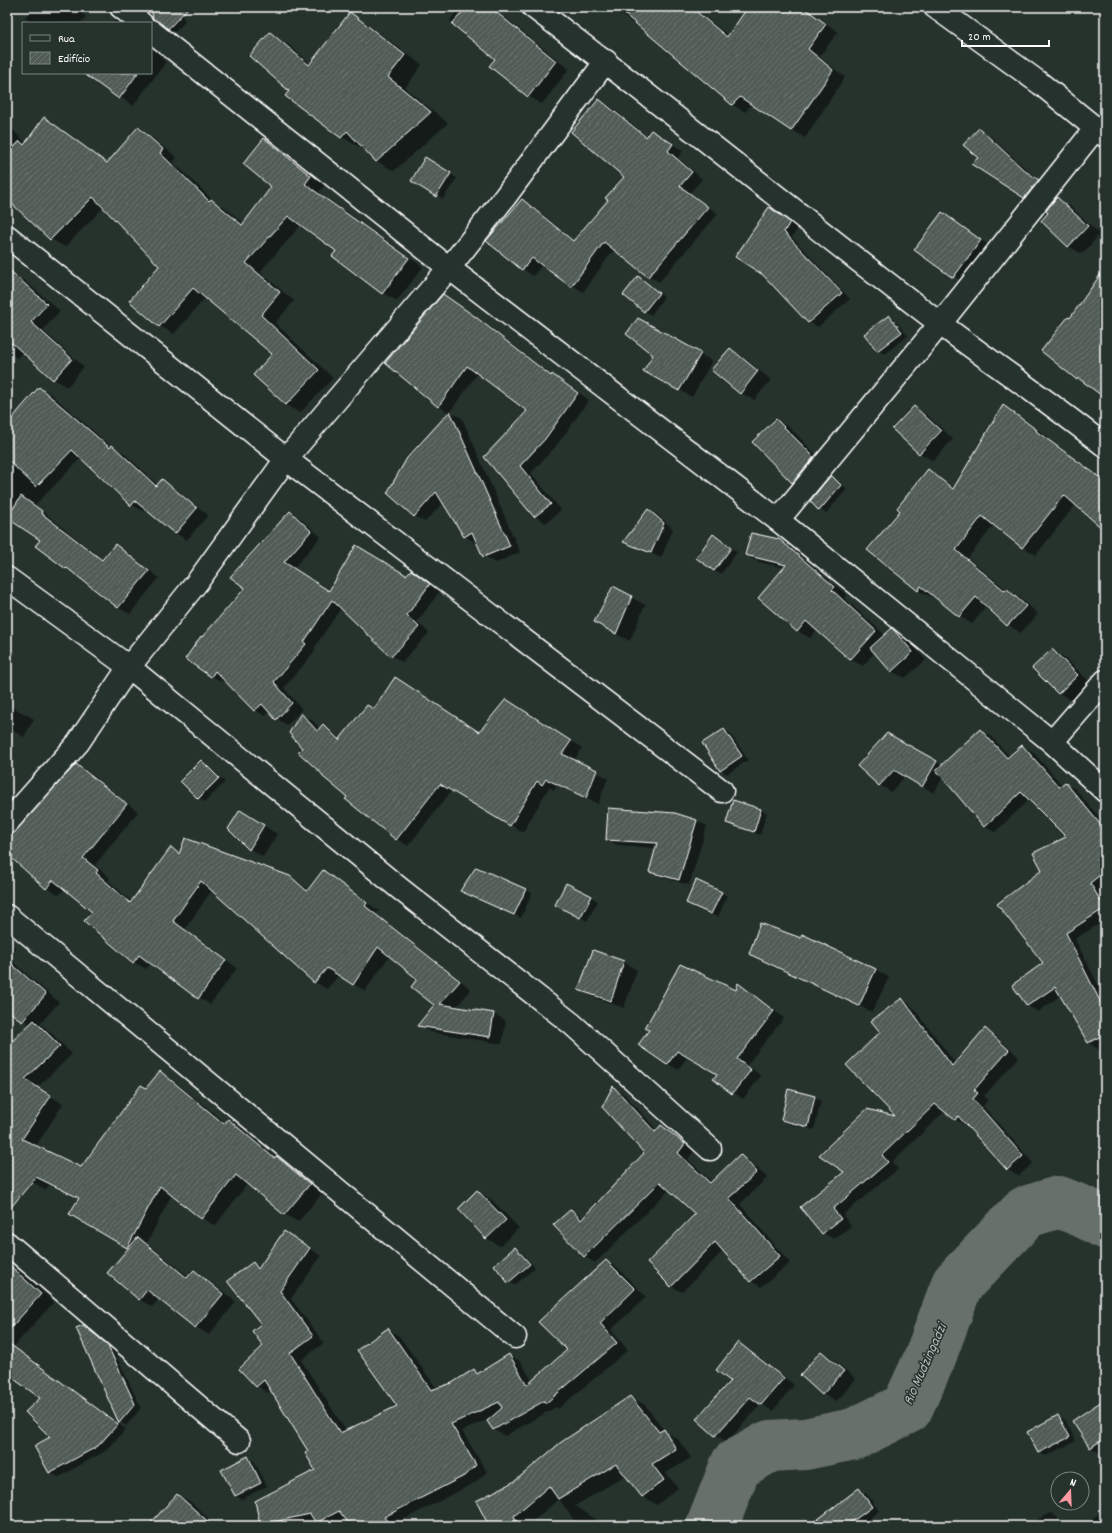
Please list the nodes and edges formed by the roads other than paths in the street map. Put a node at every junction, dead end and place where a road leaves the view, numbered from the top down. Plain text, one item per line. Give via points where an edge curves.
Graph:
1 (121, 7) edge
2 (533, 7) edge
3 (935, 7) edge
4 (140, 22) edge
5 (152, 32) edge
6 (606, 61) junction
7 (1100, 132) edge
8 (7, 236) edge
9 (449, 268) junction
10 (940, 324) junction
11 (1105, 446) edge
12 (286, 459) junction
13 (778, 520) junction
14 (7, 578) edge
15 (128, 667) junction
16 (1105, 681) edge
17 (1052, 742) junction
18 (722, 791) dead end
19 (1105, 791) edge
20 (7, 823) edge
21 (7, 916) edge
22 (710, 1148) dead end
23 (7, 1244) edge
24 (514, 1337) dead end
25 (239, 1441) dead end

1 - 4 street
2 - 6 street
3 - 7 street via 1041,84
5 - 9 street
6 - 9 street
6 - 10 street
7 - 10 street
8 - 12 street
9 - 12 street
9 - 13 street
10 - 11 street via 1048,401
10 - 13 street
12 - 15 street via 198,581
12 - 18 street
13 - 17 street
14 - 15 street
15 - 20 street via 78,743
15 - 22 street via 399,888 572,1024
16 - 17 street
17 - 19 street
21 - 24 street
23 - 25 street

